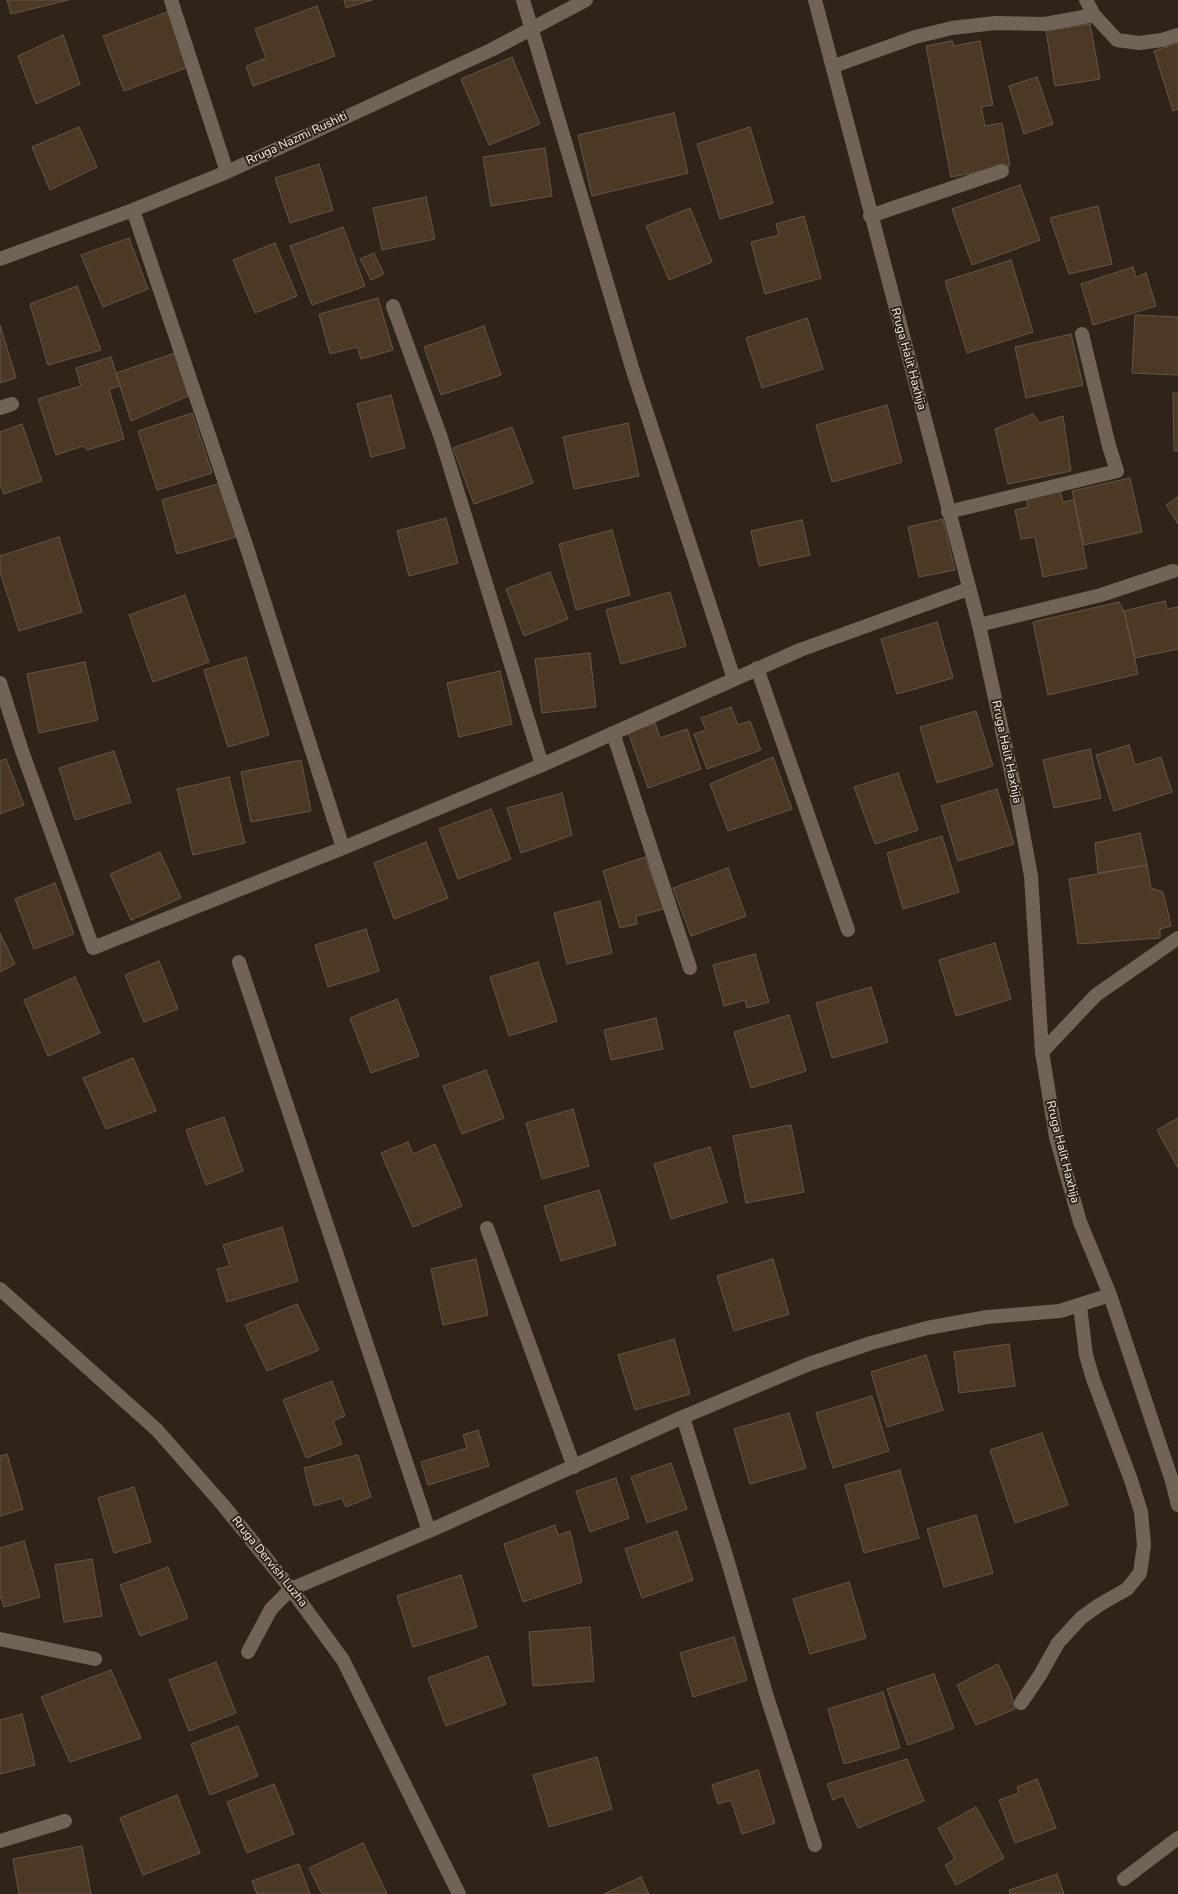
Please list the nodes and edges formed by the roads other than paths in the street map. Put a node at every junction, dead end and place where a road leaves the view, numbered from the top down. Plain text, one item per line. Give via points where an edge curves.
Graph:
1 (171, 0) edge
2 (523, 0) edge
3 (586, 0) edge
4 (815, 0) edge
5 (1086, 0) edge
6 (1094, 15) junction
7 (530, 30) junction
8 (1178, 34) edge
9 (834, 66) junction
10 (1002, 171) dead end
11 (227, 172) junction
12 (133, 210) junction
13 (870, 216) junction
14 (0, 259) edge
15 (393, 306) dead end
16 (1082, 334) dead end
17 (948, 512) junction
18 (1172, 571) dead end
19 (968, 589) junction
20 (979, 625) junction
21 (757, 668) junction
22 (734, 679) junction
23 (0, 683) edge
24 (613, 733) junction
25 (542, 765) junction
26 (343, 848) junction
27 (848, 930) dead end
28 (1178, 938) edge
29 (239, 962) dead end
30 (690, 968) dead end
31 (1042, 1052) junction
32 (487, 1228) dead end
33 (0, 1290) edge
34 (1110, 1295) junction
35 (1080, 1306) junction
36 (683, 1417) junction
37 (574, 1467) junction
38 (1178, 1505) edge
39 (429, 1531) junction
40 (291, 1589) junction
41 (0, 1639) edge
42 (248, 1652) dead end
43 (95, 1659) dead end
44 (1021, 1702) dead end
45 (65, 1821) dead end
46 (1178, 1838) edge
47 (0, 1841) edge
48 (815, 1844) dead end
49 (1124, 1878) dead end
50 (459, 1894) edge

1 - 11 street
2 - 7 street
3 - 7 street, Rruga Nazmi Rushiti
4 - 9 street, Rruga Halit Haxhija
5 - 6 street
6 - 8 street via 1117,40 1139,43
6 - 9 street via 1045,24 995,23 952,28 915,37
7 - 11 street, Rruga Nazmi Rushiti
7 - 22 street via 634,371
9 - 13 street, Rruga Halit Haxhija
10 - 13 street
11 - 12 street, Rruga Nazmi Rushiti
12 - 14 street, Rruga Nazmi Rushiti
12 - 26 street via 245,542
13 - 17 street, Rruga Halit Haxhija
15 - 25 street via 441,438
16 - 17 street via 1117,471
17 - 19 street, Rruga Halit Haxhija
18 - 20 street via 1084,599
19 - 20 street, Rruga Halit Haxhija
19 - 21 street
20 - 31 street, Rruga Halit Haxhija via 1030,876
21 - 22 street
21 - 27 street
22 - 24 street
23 - 26 street via 93,948
24 - 25 street
24 - 30 street
25 - 26 street
28 - 31 street via 1096,995
29 - 39 street
31 - 34 street, Rruga Halit Haxhija via 1066,1177 1080,1222
32 - 37 street
33 - 40 street, Rruga Dervish Luzha via 157,1430
34 - 35 street
34 - 38 street, Rruga Halit Haxhija
35 - 36 street via 987,1317 871,1343 809,1364
35 - 44 street via 1086,1355 1093,1379 1141,1512 1144,1545 1140,1573 1127,1589 1081,1618 1058,1643
36 - 37 street
36 - 48 street
37 - 39 street
39 - 40 street
40 - 42 street via 271,1609
40 - 50 street, Rruga Dervish Luzha via 343,1660
41 - 43 street
45 - 47 street
46 - 49 street

